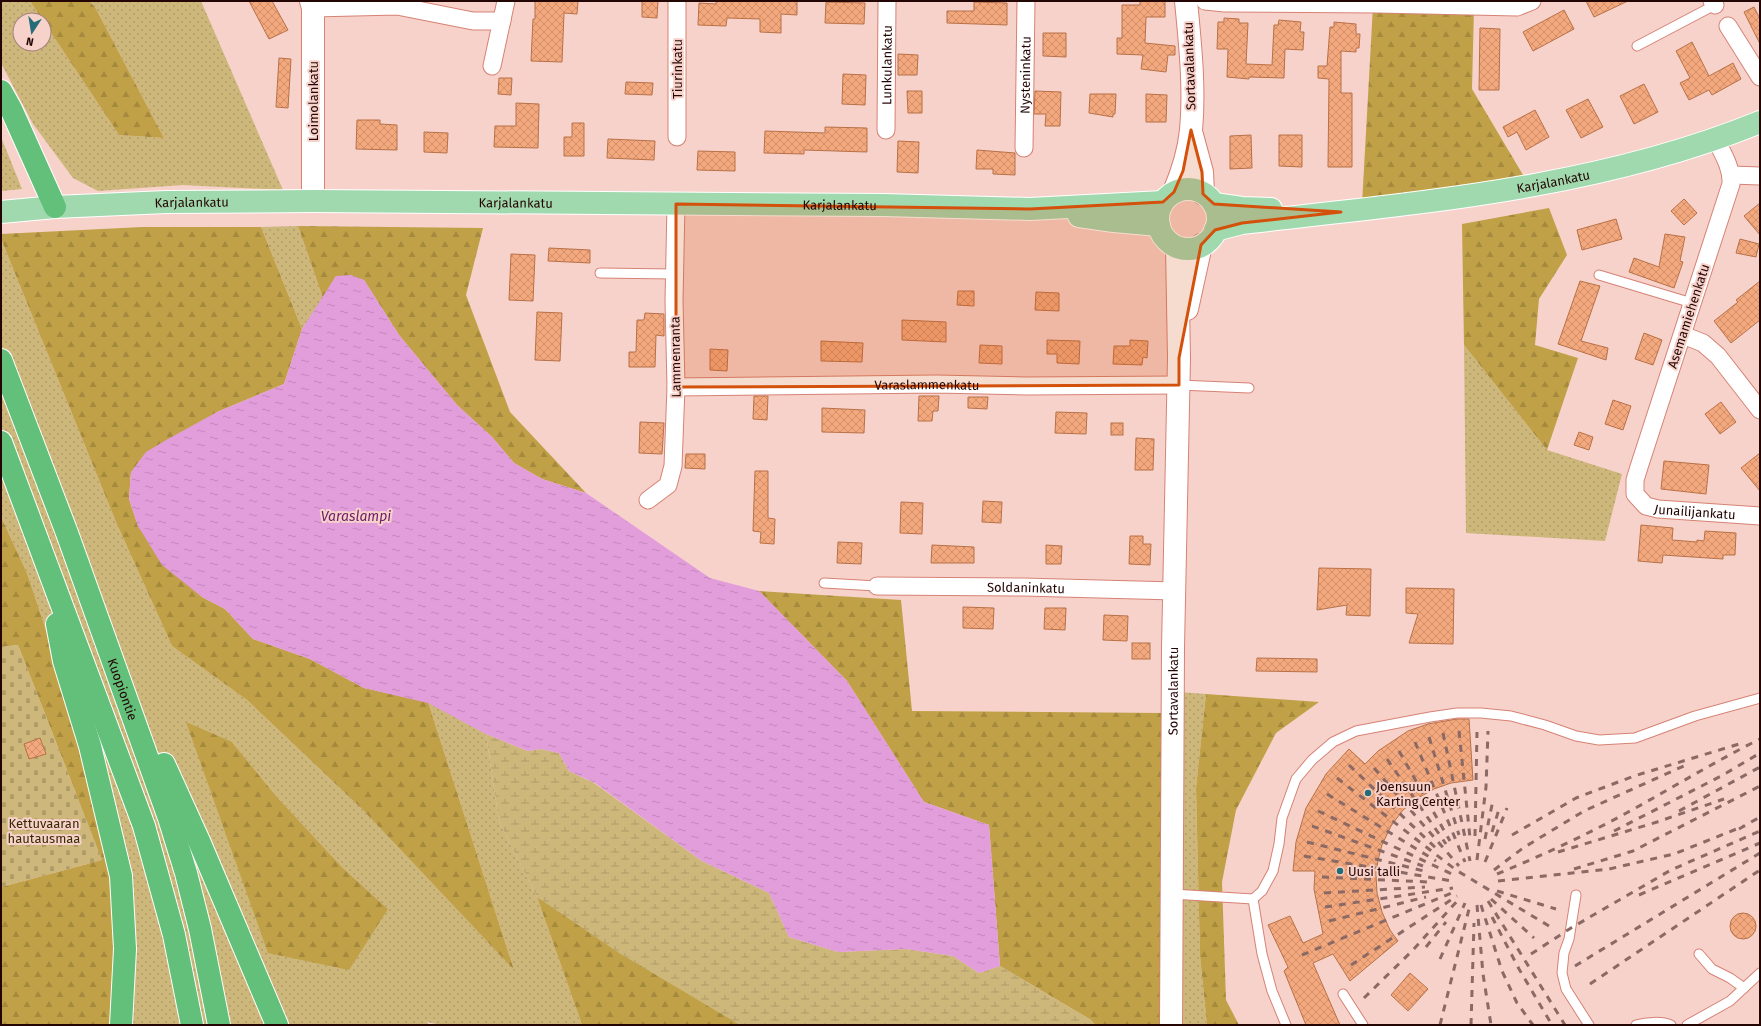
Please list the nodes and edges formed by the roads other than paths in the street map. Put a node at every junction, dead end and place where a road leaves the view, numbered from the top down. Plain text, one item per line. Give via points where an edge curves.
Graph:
1 (506, 1) edge
2 (677, 1) edge
3 (887, 1) edge
4 (1026, 1) edge
5 (1186, 1) edge
6 (1205, 1) edge
7 (1532, 1) edge
8 (1713, 3) edge
9 (312, 5) edge
10 (502, 21) junction
11 (1728, 26) dead end
12 (1637, 46) dead end
13 (492, 66) dead end
14 (1760, 76) edge
15 (1, 91) edge
16 (1760, 122) edge
17 (886, 130) dead end
18 (1191, 130) junction
19 (677, 137) dead end
20 (1716, 140) junction
21 (1024, 148) dead end
22 (1731, 175) junction
23 (1760, 176) edge
24 (1169, 197) junction
25 (1208, 199) junction
26 (312, 201) junction
27 (676, 204) junction
28 (55, 207) junction
29 (1030, 209) junction
30 (1, 212) edge
31 (1340, 212) junction
32 (1159, 225) junction
33 (1215, 230) junction
34 (1201, 246) junction
35 (1177, 247) junction
36 (600, 273) dead end
37 (674, 274) junction
38 (1599, 275) dead end
39 (1692, 303) junction
40 (1683, 334) junction
41 (1179, 358) junction
42 (1, 360) edge
43 (1178, 385) junction
44 (676, 387) junction
45 (1249, 388) dead end
46 (1760, 410) edge
47 (1, 442) edge
48 (1635, 494) joint
49 (648, 500) dead end
50 (1760, 516) edge
51 (45, 562) junction
52 (824, 582) dead end
53 (877, 586) joint
54 (1175, 592) junction
55 (100, 624) junction
56 (1760, 698) edge
57 (1171, 894) junction
58 (1576, 895) dead end
59 (1252, 899) junction
60 (1699, 954) dead end
61 (1760, 973) edge
62 (1744, 988) junction
63 (1343, 994) dead end
64 (121, 1025) edge
65 (192, 1025) edge
66 (219, 1025) edge
67 (277, 1025) edge
68 (1171, 1025) edge
69 (1286, 1025) edge
70 (1363, 1025) edge
71 (1589, 1025) edge
72 (1636, 1025) edge
73 (1671, 1025) edge
74 (1687, 1025) edge

1 - 10 street
2 - 19 street, Tiurinkatu
3 - 17 street, Lunkulankatu
4 - 21 street, Nysteninkatu
5 - 18 street, Sortavalankatu via 1190,40
6 - 7 street via 1517,7
8 - 12 lane
9 - 10 street via 397,6 473,21
9 - 26 street, Loimolankatu
10 - 13 street
11 - 14 street
15 - 28 highway
16 - 20 main road, Karjalankatu
18 - 24 street, Sortavalankatu via 1183,171
18 - 25 street, Sortavalankatu
20 - 22 street
20 - 31 main road, Karjalankatu via 1604,171 1559,180 1484,194
22 - 23 street
22 - 39 street, Asemamiehenkatu via 1731,184
24 - 25 main road via 1189,189
24 - 29 main road, Karjalankatu
24 - 32 main road via 1158,217
25 - 31 main road, Karjalankatu via 1242,208
25 - 33 main road via 1217,221
26 - 27 main road, Karjalankatu
26 - 28 main road, Karjalankatu via 166,202
27 - 29 main road, Karjalankatu via 890,205
27 - 37 street, Lammenranta
28 - 30 main road, Karjalankatu
29 - 32 main road, Karjalankatu
31 - 33 main road, Karjalankatu via 1242,223
32 - 35 main road via 1168,242
33 - 34 main road via 1210,239
34 - 35 main road
34 - 41 street, Sortavalankatu
35 - 41 street, Sortavalankatu
36 - 37 lane
37 - 44 street, Lammenranta
38 - 39 lane
39 - 40 street, Asemamiehenkatu
40 - 46 street via 1703,343 1718,356
40 - 48 street, Asemamiehenkatu via 1635,480
41 - 43 street, Sortavalankatu
42 - 55 highway, Kuopiontie
43 - 44 street, Varaslammenkatu
43 - 45 lane
43 - 54 street, Sortavalankatu
44 - 49 street, Lammenranta via 671,476 668,485
47 - 51 highway
48 - 50 street, Junailijankatu via 1646,506 1658,509
51 - 64 highway via 64,661 90,746 120,876 125,949
51 - 65 highway via 144,826 174,935
52 - 53 lane
53 - 54 street, Soldaninkatu via 1038,587
54 - 57 street, Sortavalankatu
55 - 66 highway, Kuopiontie via 186,873
55 - 67 highway via 199,841
56 - 59 lane via 1695,716 1635,738 1599,740 1576,736 1511,716 1481,713 1456,713 1356,731 1333,742 1312,760 1296,779 1282,818 1273,871 1262,891
57 - 59 lane
57 - 68 street, Sortavalankatu
58 - 71 lane via 1562,972 1566,989
59 - 69 lane via 1262,954 1272,991
60 - 62 lane via 1712,969
61 - 62 lane
62 - 74 lane via 1730,1001
63 - 70 lane
72 - 73 lane

